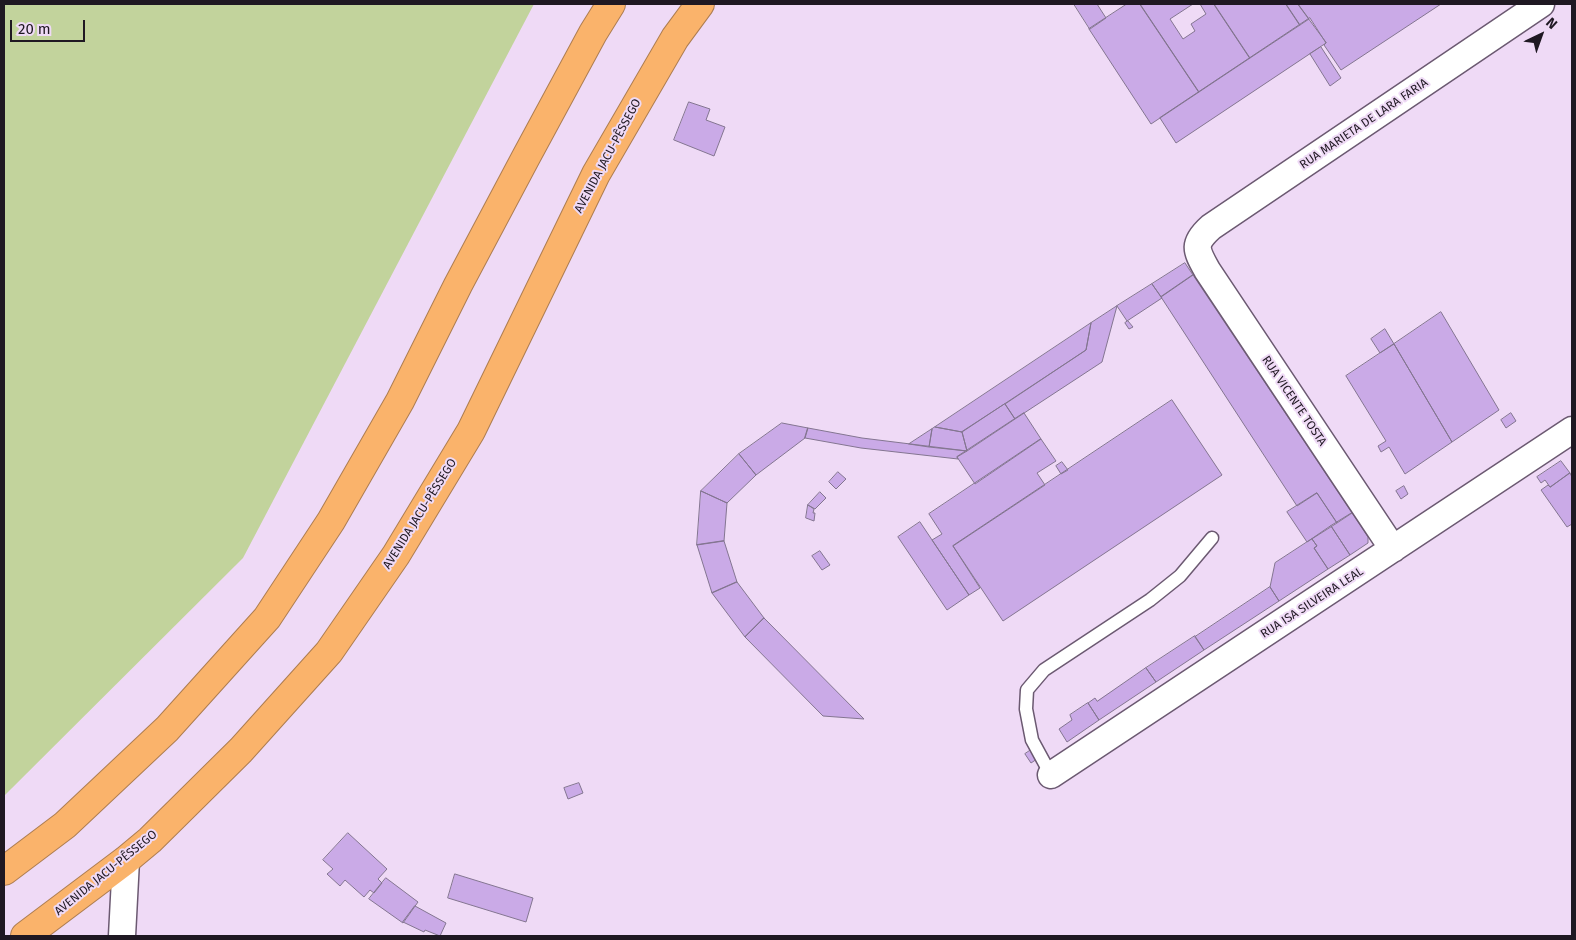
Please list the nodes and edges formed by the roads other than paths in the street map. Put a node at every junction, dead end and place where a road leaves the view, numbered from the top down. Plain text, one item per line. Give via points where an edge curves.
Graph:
1 (612, 4) edge
2 (700, 4) edge
3 (1541, 4) edge
4 (1196, 251) joint
5 (1572, 430) edge
6 (1212, 538) dead end
7 (1393, 549) junction
8 (1051, 775) joint
9 (126, 860) junction
10 (4, 871) edge
11 (33, 934) edge
12 (122, 936) edge

1 - 10 highway via 526,156 400,401 331,521 267,618 167,729 65,825
2 - 9 highway, AVENIDA JACU-PÊSSEGO via 675,38 596,174 471,431 396,556 322,659 241,750
3 - 4 street, RUA MARIETA DE LARA FARIA via 1211,227 1199,240
4 - 7 street, RUA VICENTE TOSTA
5 - 7 street, RUA ISA SILVEIRA LEAL
6 - 8 lane via 1180,576 1150,600 1044,670 1027,690 1026,709 1032,740
7 - 8 street, RUA ISA SILVEIRA LEAL
9 - 11 highway, AVENIDA JACU-PÊSSEGO
9 - 12 street

